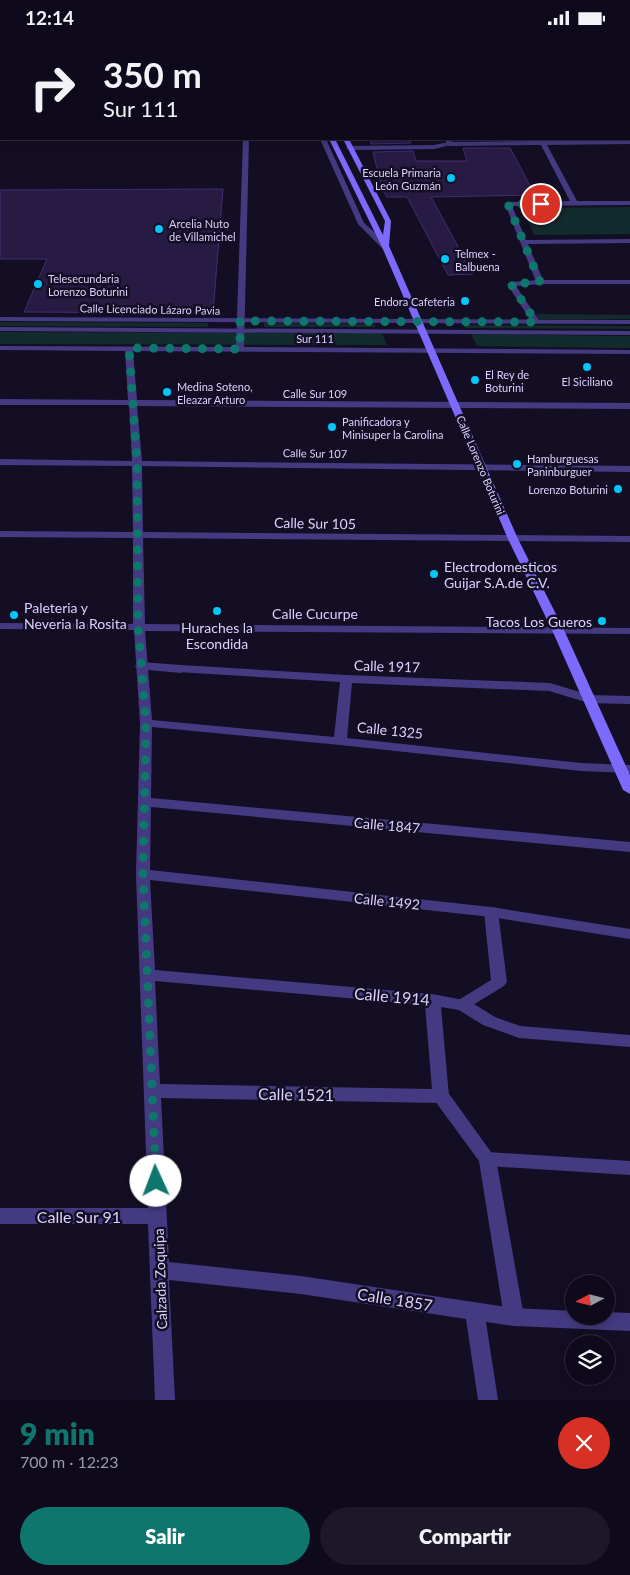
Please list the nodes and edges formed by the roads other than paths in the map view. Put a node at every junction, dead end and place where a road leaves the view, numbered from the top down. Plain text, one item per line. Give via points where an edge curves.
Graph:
1 (246, 140) edge
2 (323, 140) edge
3 (332, 140) edge
4 (346, 140) edge
5 (630, 142) edge
6 (543, 143) junction
7 (349, 148) junction
8 (630, 203) edge
9 (575, 204) junction
10 (523, 241) junction
11 (630, 241) edge
12 (386, 247) junction
13 (540, 282) junction
14 (630, 282) edge
15 (0, 319) edge
16 (240, 321) junction
17 (420, 322) junction
18 (536, 322) junction
19 (630, 323) edge
20 (0, 329) edge
21 (240, 331) junction
22 (424, 332) junction
23 (630, 333) edge
24 (0, 347) edge
25 (129, 348) junction
26 (240, 349) junction
27 (431, 350) junction
28 (630, 352) edge
29 (0, 402) edge
30 (132, 404) junction
31 (455, 405) junction
32 (630, 406) edge
33 (0, 462) edge
34 (137, 463) junction
35 (484, 468) junction
36 (630, 469) edge
37 (0, 534) edge
38 (136, 535) junction
39 (512, 539) junction
40 (630, 539) edge
41 (0, 626) edge
42 (138, 627) junction
43 (558, 630) junction
44 (630, 631) edge
45 (141, 666) junction
46 (346, 679) junction
47 (589, 699) junction
48 (630, 700) edge
49 (146, 723) junction
50 (340, 741) junction
51 (625, 769) edge
52 (630, 789) edge
53 (145, 802) junction
54 (630, 847) edge
55 (143, 874) junction
56 (491, 912) junction
57 (630, 934) edge
58 (147, 975) junction
59 (432, 1000) junction
60 (463, 1005) junction
61 (630, 1041) edge
62 (152, 1091) junction
63 (441, 1096) junction
64 (487, 1159) junction
65 (630, 1168) edge
66 (0, 1216) edge
67 (157, 1217) junction
68 (160, 1270) junction
69 (475, 1312) junction
70 (514, 1317) junction
71 (630, 1322) edge
72 (165, 1400) edge
73 (488, 1400) edge

1 - 16 street
2 - 12 street via 361,224
3 - 12 main road
4 - 7 main road, Calle Lorenzo Boturini
5 - 6 street
6 - 7 street via 448,142 434,147
6 - 9 street
7 - 12 main road, Calle Lorenzo Boturini via 388,221
8 - 9 street
9 - 10 street via 508,204
10 - 11 street
10 - 13 street
12 - 17 main road, Calle Lorenzo Boturini
13 - 14 street
13 - 18 street via 511,284
15 - 16 street, Calle Licenciado Lázaro Pavia
16 - 17 street, Calle Licenciado Lázaro Pavia
16 - 21 street
17 - 18 street, Calle Licenciado Lázaro Pavia
17 - 22 main road, Calle Lorenzo Boturini
18 - 19 street, Calle Licenciado Lázaro Pavia
20 - 21 street, Calle Licenciado Lázaro Pavia
21 - 22 street, Calle Licenciado Lázaro Pavia
21 - 26 street
22 - 23 street, Calle Licenciado Lázaro Pavia
22 - 27 main road, Calle Lorenzo Boturini
24 - 25 street, Sur 111
25 - 26 street, Sur 111
25 - 30 street, Calzada Zoquipa
26 - 27 street, Sur 111
27 - 28 street, Sur 111
27 - 31 main road, Calle Lorenzo Boturini
29 - 30 street, Calle Sur 109
30 - 31 street, Calle Sur 109
30 - 34 street, Calzada Zoquipa
31 - 32 street, Calle Sur 109
31 - 35 main road, Calle Lorenzo Boturini
33 - 34 street, Calle Sur 107
34 - 35 street, Calle Sur 107
34 - 38 street, Calzada Zoquipa
35 - 36 street, Calle Sur 107
35 - 39 main road, Calle Lorenzo Boturini
37 - 38 street, Calle Sur 105
38 - 39 street, Calle Sur 105
38 - 42 street, Calzada Zoquipa
39 - 40 street, Calle Sur 105
39 - 43 main road, Calle Lorenzo Boturini
41 - 42 street, Calle Cucurpe
42 - 43 street, Calle Cucurpe
42 - 45 street, Calzada Zoquipa
43 - 44 street, Calle Cucurpe
43 - 47 main road, Calle Lorenzo Boturini
45 - 46 street, Calle 1917
45 - 49 street, Calzada Zoquipa
46 - 47 street, Calle 1917 via 550,687
46 - 50 street
47 - 48 street, Calle 1917
47 - 51 main road, Calle Lorenzo Boturini
49 - 50 street, Calle 1325
49 - 53 street, Calzada Zoquipa
50 - 51 street, Calle 1325
51 - 52 main road, Calle Lorenzo Boturini
53 - 54 street, Calle 1847
53 - 55 street, Calzada Zoquipa
55 - 56 street, Calle 1492
55 - 58 street, Calzada Zoquipa
56 - 57 street, Calle 1492
56 - 60 street via 499,982
58 - 59 street, Calle 1914
58 - 62 street, Calzada Zoquipa
59 - 60 street, Calle 1914
59 - 63 street
60 - 61 street, Calle 1914 via 489,1021 519,1032
62 - 63 street, Calle 1521
62 - 67 street, Calzada Zoquipa
63 - 64 street
64 - 65 street
64 - 70 street
66 - 67 street, Calle Sur 91
67 - 68 street, Calzada Zoquipa
68 - 69 street, Calle 1857 via 301,1285
68 - 72 street, Calzada Zoquipa
69 - 70 street, Calle 1857
69 - 73 street
70 - 71 street, Calle 1857

